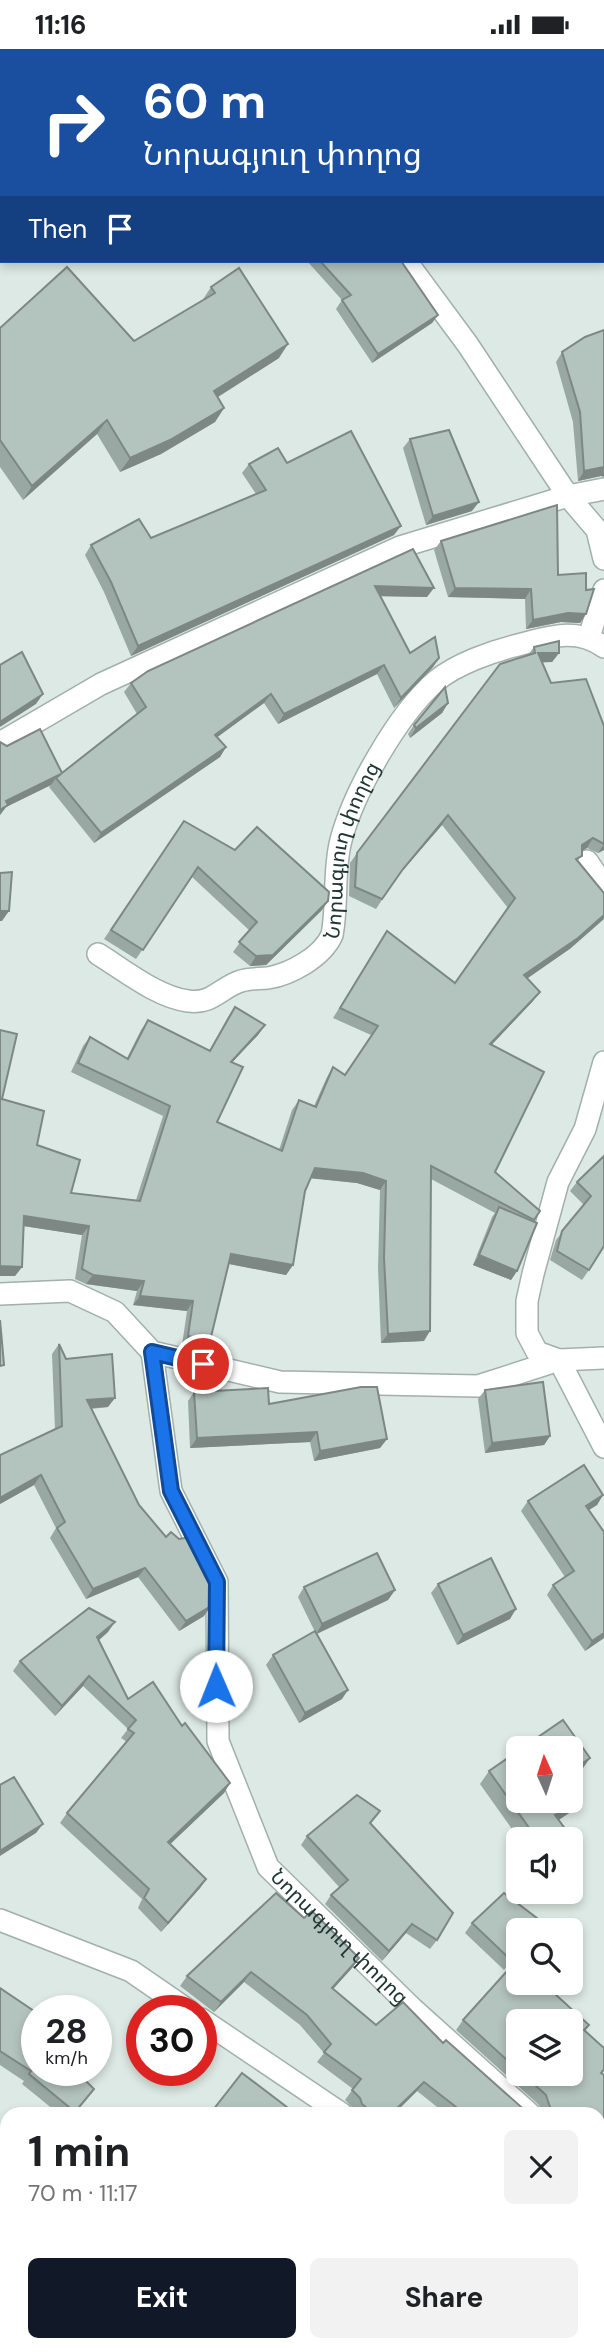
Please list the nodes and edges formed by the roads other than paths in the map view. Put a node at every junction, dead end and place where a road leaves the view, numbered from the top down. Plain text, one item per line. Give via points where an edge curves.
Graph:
1 (407, 263) edge
2 (604, 489) edge
3 (568, 496) junction
4 (604, 559) edge
5 (604, 590) edge
6 (596, 642) edge
7 (0, 743) edge
8 (587, 861) edge
9 (604, 886) edge
10 (98, 954) dead end
11 (604, 1062) edge
12 (0, 1294) edge
13 (152, 1352) junction
14 (604, 1358) edge
15 (559, 1360) junction
16 (604, 1447) edge
17 (0, 1920) edge
18 (166, 1995) edge
19 (217, 2030) edge
20 (332, 2107) edge
21 (522, 2107) edge

1 - 3 street
2 - 3 street
3 - 4 street via 597,530
3 - 7 street via 401,547 101,684
5 - 6 street, Նորագյուղ փողոց
6 - 10 street, Նորագյուղ փողոց via 565,634 493,651 436,681 386,741 359,790 340,841 332,935 319,954 276,976 243,980 211,1000 190,1002 155,989
8 - 9 street
11 - 15 street via 585,1129 558,1182 527,1301 527,1333 537,1352
12 - 13 street via 71,1291 115,1312
13 - 15 street via 280,1382 478,1386
13 - 21 street, Նորագյուղ փողոց via 171,1491 217,1582 218,1741 268,1867
14 - 15 street
15 - 16 street
17 - 18 street via 131,1971
19 - 20 street

